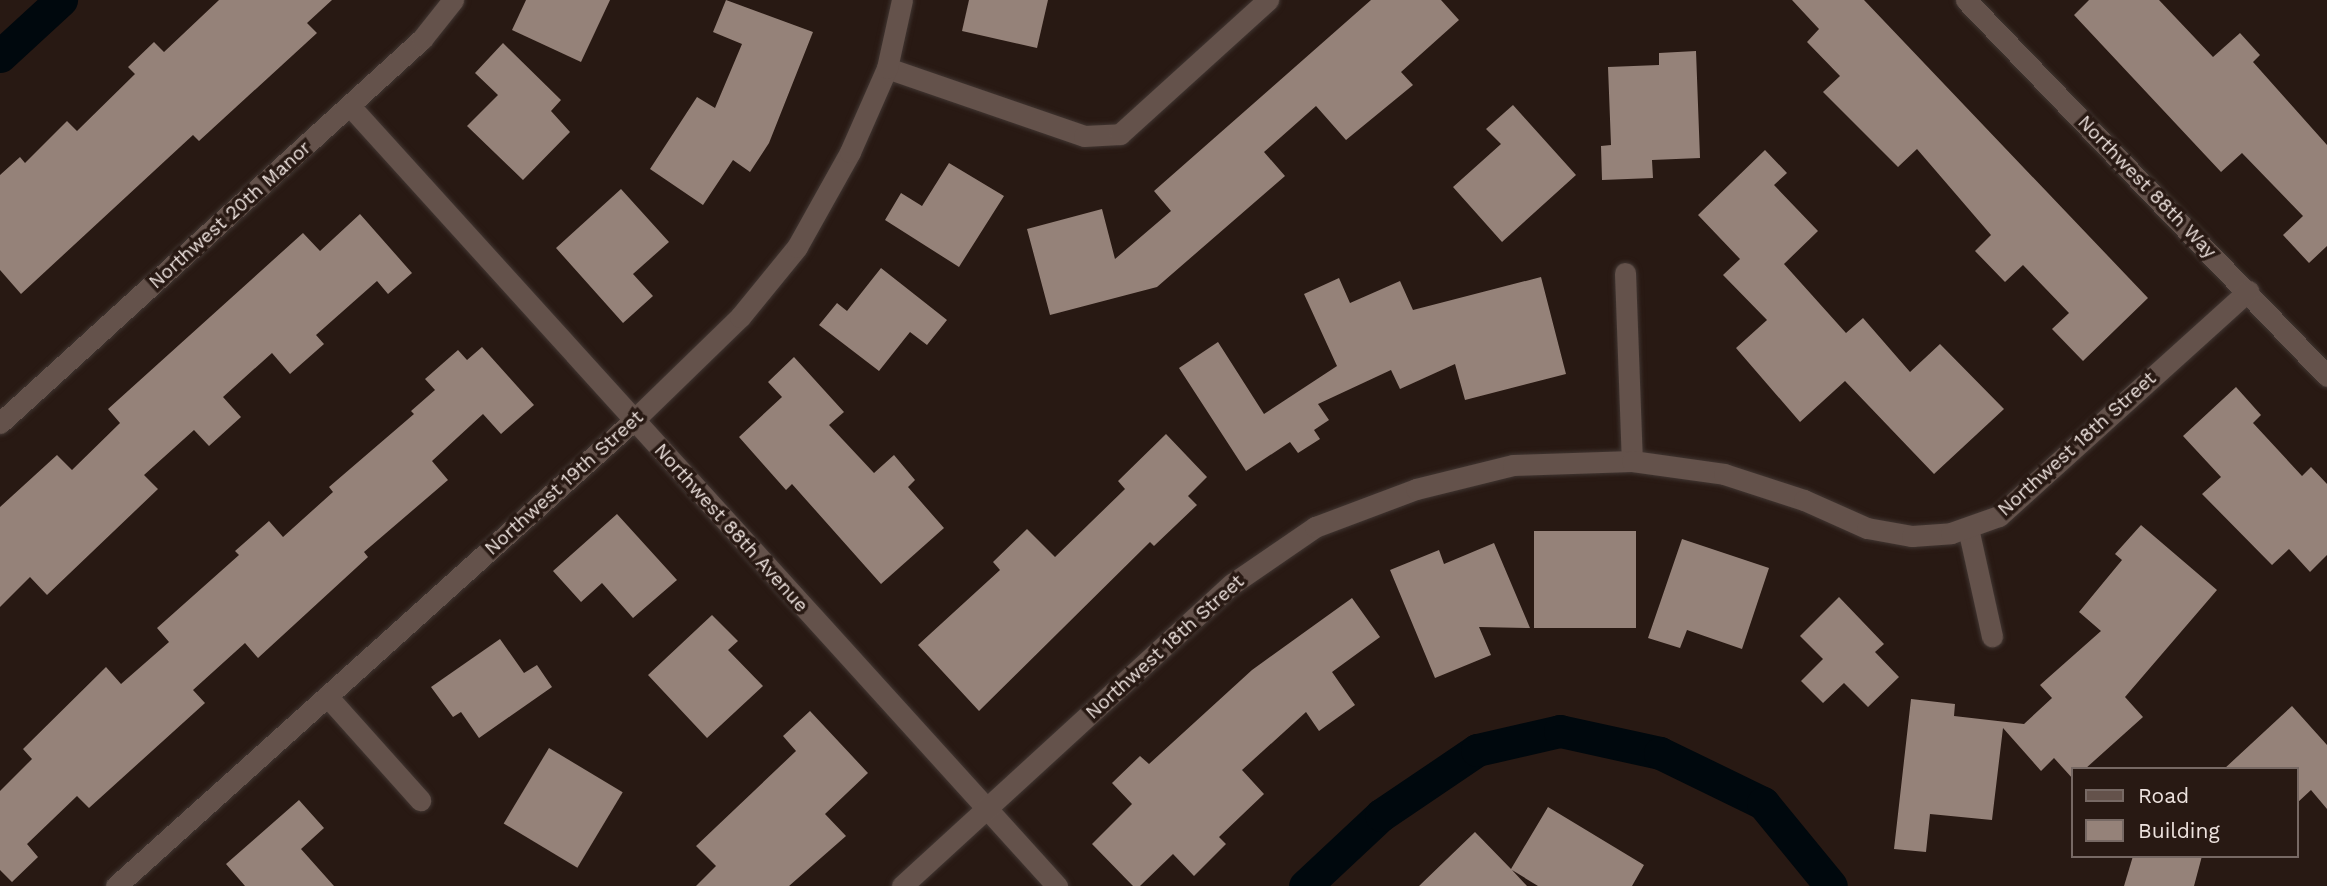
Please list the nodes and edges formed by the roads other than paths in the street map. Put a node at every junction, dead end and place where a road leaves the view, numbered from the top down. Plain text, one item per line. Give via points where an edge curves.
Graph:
1 (453, 0) edge
2 (902, 0) edge
3 (1268, 0) edge
4 (1966, 0) edge
5 (887, 68) junction
6 (350, 106) junction
7 (1625, 273) dead end
8 (2248, 291) junction
9 (2327, 376) edge
10 (634, 421) junction
11 (0, 423) edge
12 (1632, 461) junction
13 (1968, 528) junction
14 (1992, 636) dead end
15 (327, 696) junction
16 (420, 800) dead end
17 (986, 810) junction
18 (116, 886) edge
19 (902, 886) edge
20 (1057, 886) edge

1 - 6 street, Northwest 20th Manor via 422,39
2 - 5 street, Northwest 19th Street
3 - 5 street via 1120,134 1084,136
4 - 8 street, Northwest 88th Way
5 - 10 street, Northwest 19th Street via 797,247 740,317
6 - 10 street, Northwest 88th Avenue
6 - 11 street, Northwest 20th Manor
7 - 12 street
8 - 9 street, Northwest 88th Way
8 - 13 street, Northwest 18th Street via 1999,516
10 - 15 street, Northwest 19th Street
10 - 17 street, Northwest 88th Avenue
12 - 13 street, Northwest 18th Street via 1724,474 1804,500 1867,528 1912,536
12 - 17 street, Northwest 18th Street via 1513,465 1416,489 1315,527 1232,584
13 - 14 street
15 - 16 street
15 - 18 street, Northwest 19th Street
17 - 19 street, Northwest 18th Street
17 - 20 street, Northwest 88th Avenue

